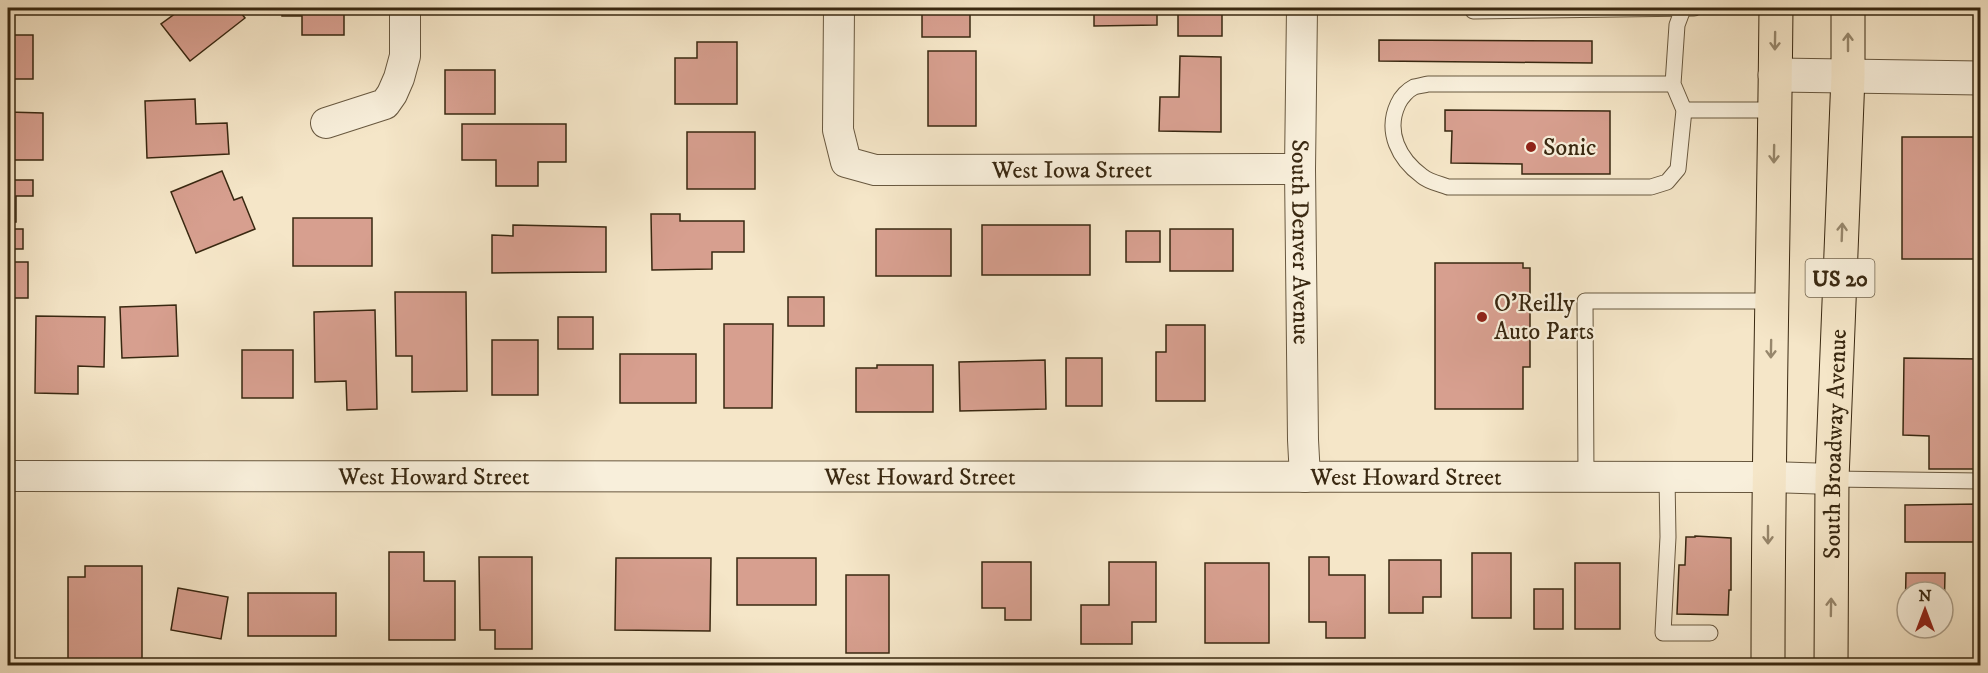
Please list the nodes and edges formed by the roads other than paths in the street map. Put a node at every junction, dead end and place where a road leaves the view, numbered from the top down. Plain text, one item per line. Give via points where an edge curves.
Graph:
1 (405, 8) edge
2 (839, 8) edge
3 (1302, 8) edge
4 (1688, 8) edge
5 (1776, 8) edge
6 (1848, 8) edge
7 (1473, 11) dead end
8 (1775, 75) junction
9 (1848, 76) junction
10 (1980, 78) edge
11 (1673, 84) junction
12 (1684, 110) junction
13 (1774, 110) junction
14 (326, 123) dead end
15 (1300, 169) junction
16 (1772, 301) junction
17 (8, 476) edge
18 (1305, 477) junction
19 (1586, 477) junction
20 (1667, 477) junction
21 (1768, 477) junction
22 (1832, 479) junction
23 (1980, 481) edge
24 (1710, 633) dead end
25 (1768, 666) edge
26 (1831, 666) edge

1 - 14 street via 405,56 385,104
2 - 15 street, West Iowa Street via 838,130 846,162 875,170
3 - 15 street, South Denver Avenue
4 - 7 lane
4 - 11 lane via 1677,25
5 -> 8 main road, US 20
9 -> 6 main road, South Broadway Avenue / US 20
8 - 9 street
8 - 13 main road, US 20
9 - 10 street
22 -> 9 main road, South Broadway Avenue / US 20
11 - 12 lane
11 - 12 lane via 1428,84 1413,88 1401,98 1393,114 1392,129 1406,162 1424,178 1448,187 1651,187 1667,183 1678,169
12 - 13 lane
13 -> 16 main road, US 20
15 - 18 street, South Denver Avenue
16 - 19 lane via 1585,302
16 -> 21 main road, US 20
17 - 18 street, West Howard Street
18 - 19 street, West Howard Street
19 - 20 street, West Howard Street
20 - 21 street, West Howard Street
20 - 24 lane via 1664,633
21 - 22 street, West Howard Street
21 -> 25 main road, US 20
22 - 23 lane
26 -> 22 main road, South Broadway Avenue / US 20

